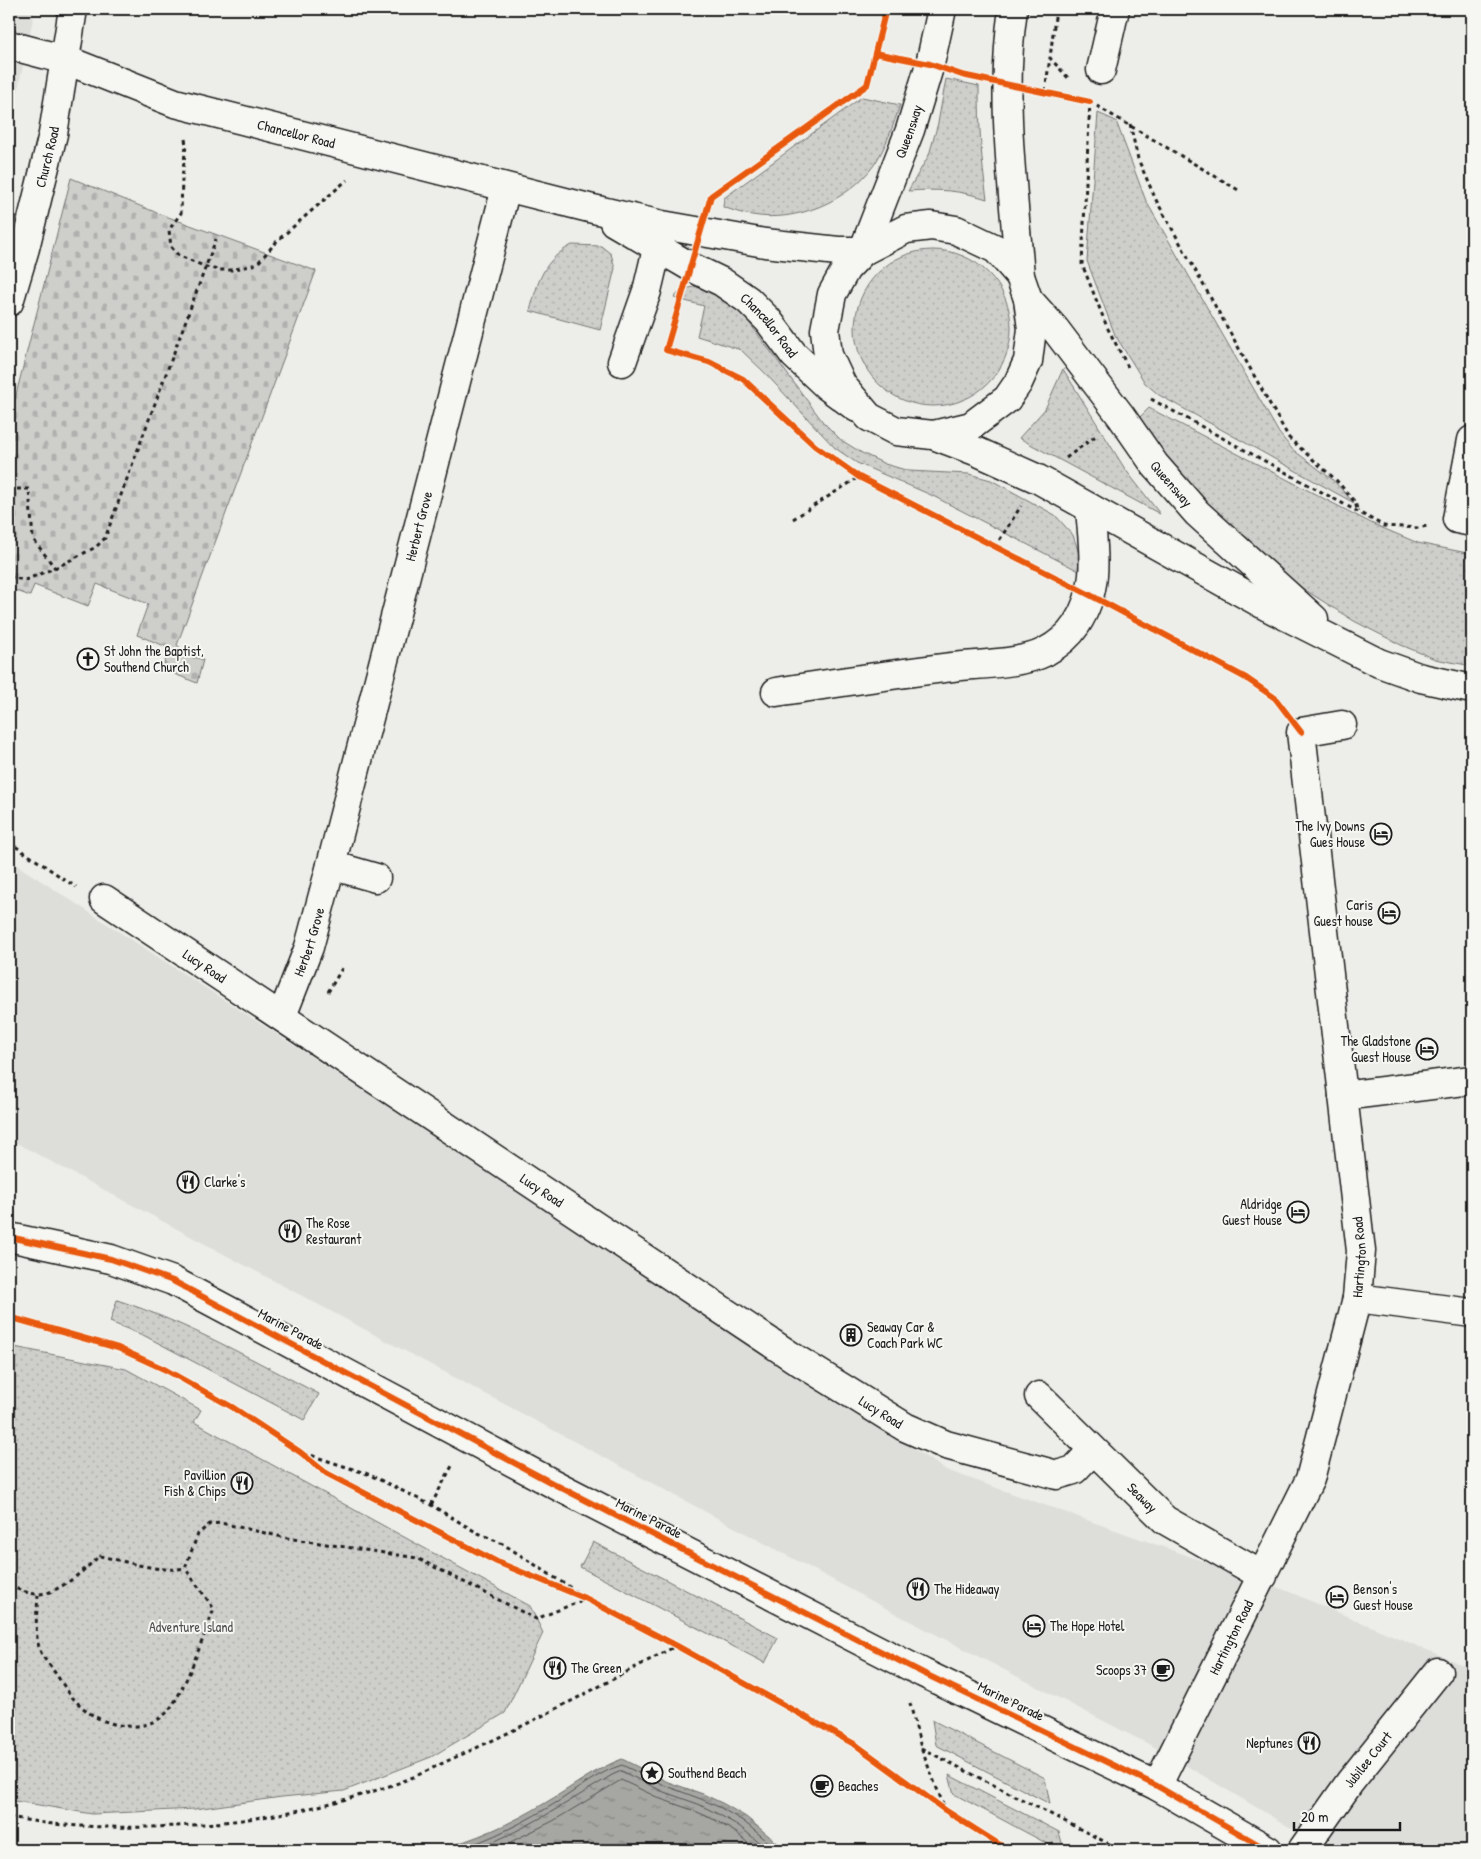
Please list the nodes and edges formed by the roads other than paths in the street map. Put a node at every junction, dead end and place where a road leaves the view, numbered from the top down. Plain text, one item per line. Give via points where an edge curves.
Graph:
1 (73, 9) edge
2 (942, 9) edge
3 (1013, 9) edge
4 (1115, 9) edge
5 (9, 45) edge
6 (66, 60) junction
7 (1101, 70) dead end
8 (506, 188) junction
9 (660, 236) junction
10 (863, 251) junction
11 (1024, 288) junction
12 (9, 302) edge
13 (622, 362) dead end
14 (869, 417) junction
15 (933, 435) junction
16 (1472, 440) edge
17 (1090, 508) junction
18 (1464, 520) edge
19 (1340, 643) junction
20 (1472, 688) edge
21 (776, 692) dead end
22 (1342, 725) dead end
23 (332, 865) junction
24 (376, 878) dead end
25 (104, 899) road end
26 (282, 1016) junction
27 (1472, 1080) edge
28 (1343, 1096) junction
29 (9, 1237) edge
30 (1357, 1298) junction
31 (1472, 1313) edge
32 (1039, 1396) dead end
33 (1094, 1450) junction
34 (1263, 1576) junction
35 (1438, 1672) dead end
36 (1157, 1786) junction
37 (1268, 1850) edge
38 (1302, 1850) edge

1 - 6 street, Church Road
2 - 10 street, Queensway via 910,130
3 - 11 street, Queensway via 1006,84
4 - 7 street
5 - 6 street, Chancellor Road
6 - 8 street, Chancellor Road via 175,103
6 - 12 street, Church Road via 48,159
8 - 9 street, Chancellor Road via 589,208
8 - 23 street, Herbert Grove
9 - 10 street, Chancellor Road
9 - 13 street via 647,291
9 - 14 street, Chancellor Road via 691,267 722,282 748,300 794,354 827,386
10 - 11 street, Queensway via 906,229 931,226 956,230 996,249
10 - 14 street, Queensway via 846,269 832,294 825,330 828,355 842,385
11 - 15 street, Queensway via 1032,329 1028,361 1012,391 1007,399 971,426
11 - 19 street, Queensway via 1155,465 1197,513
14 - 15 street, Queensway via 896,431
15 - 17 street, Queensway via 1038,479
16 - 18 street
17 - 19 street, Queensway via 1268,607
17 - 21 street via 1095,569 1090,595 1076,626 1044,653 1022,660
19 - 20 street, Queensway via 1379,663 1420,678
22 - 28 street, Hartington Road via 1301,732
23 - 24 street
23 - 26 street, Herbert Grove via 309,947
25 - 26 street, Lucy Road
26 - 33 street, Lucy Road via 794,1358 905,1427 946,1445 1057,1476 1074,1470
27 - 28 street
28 - 30 street, Hartington Road via 1361,1251
29 - 36 street, Marine Parade via 111,1259 173,1281 552,1483 923,1673
30 - 31 street
30 - 34 street, Hartington Road via 1310,1479
32 - 33 street, Seaway
33 - 34 street, Seaway via 1165,1520
34 - 36 street, Hartington Road
35 - 38 street, Jubilee Court via 1350,1782
36 - 37 street, Marine Parade

